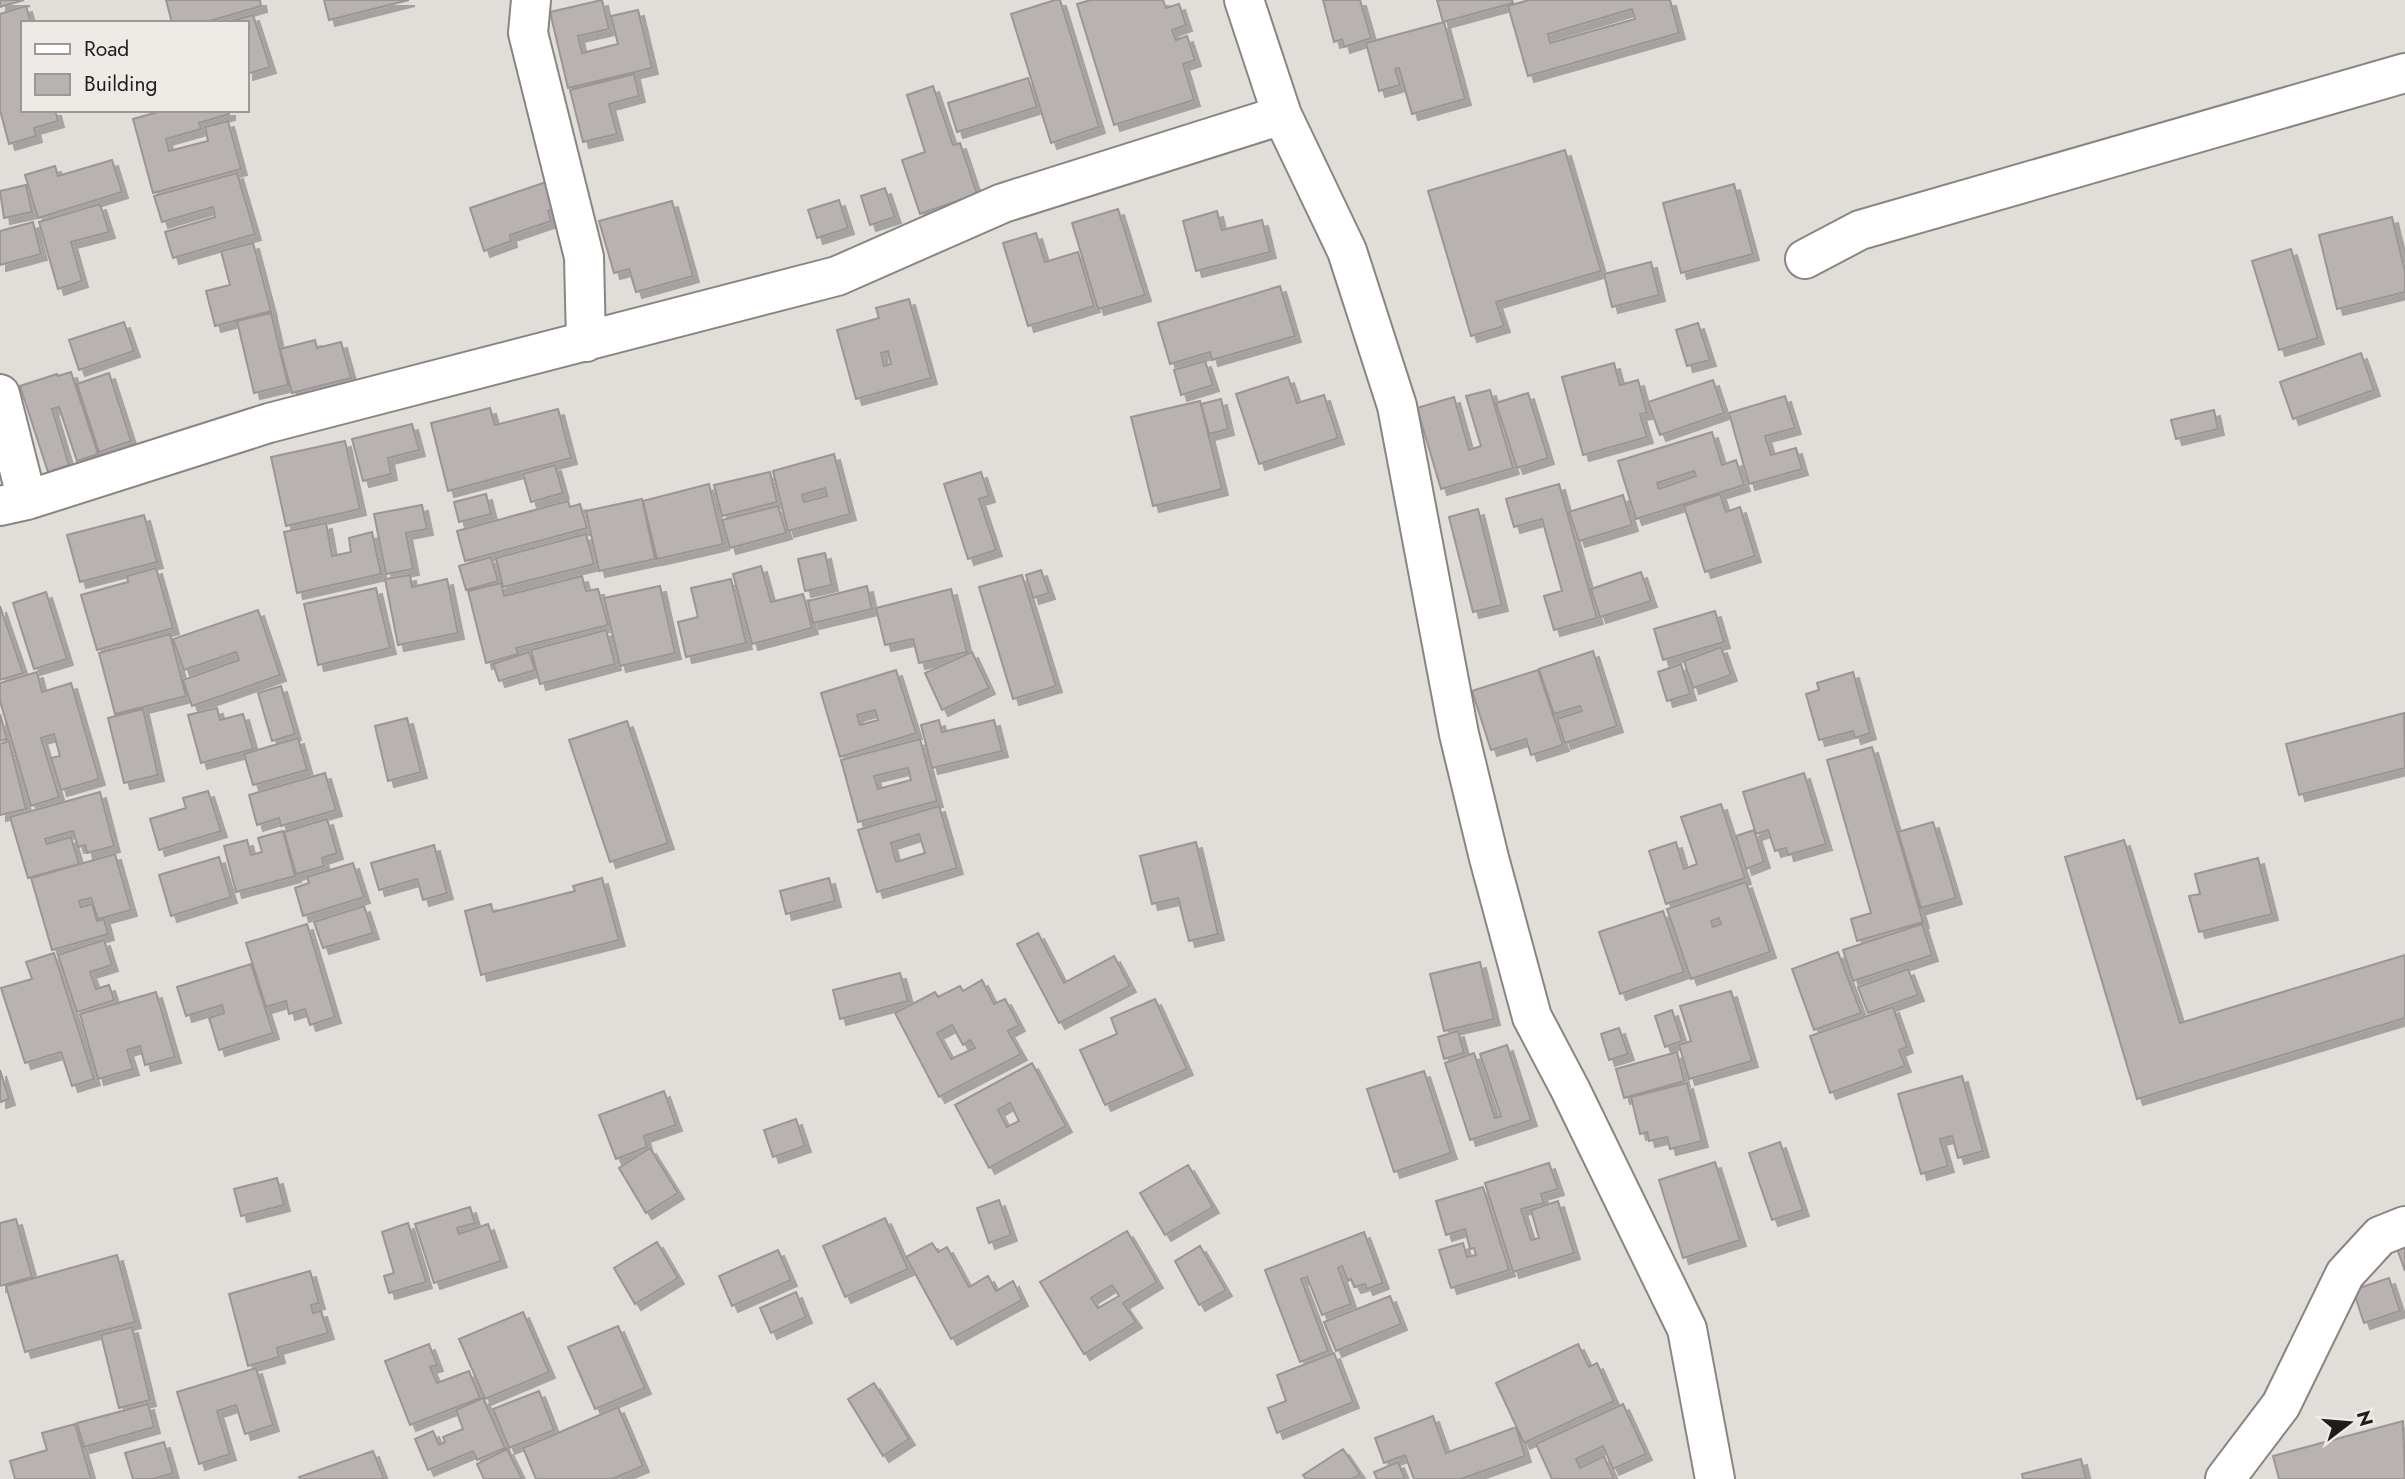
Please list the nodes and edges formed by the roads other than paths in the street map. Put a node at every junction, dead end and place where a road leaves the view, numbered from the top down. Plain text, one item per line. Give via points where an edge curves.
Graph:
1 (531, 0) edge
2 (1244, 0) edge
3 (2405, 73) edge
4 (1282, 116) junction
5 (1805, 259) dead end
6 (586, 342) junction
7 (0, 394) edge
8 (13, 503) edge
9 (2405, 1226) edge
10 (1716, 1479) edge
11 (2225, 1479) edge

1 - 6 street via 528,33 584,257
2 - 4 street
3 - 5 street via 1860,230
4 - 6 street via 1003,203 837,276
4 - 10 street via 1347,251 1397,405 1459,734 1532,1017 1687,1329
6 - 8 street via 269,423
7 - 8 street
9 - 11 street via 2380,1236 2345,1274 2281,1405

